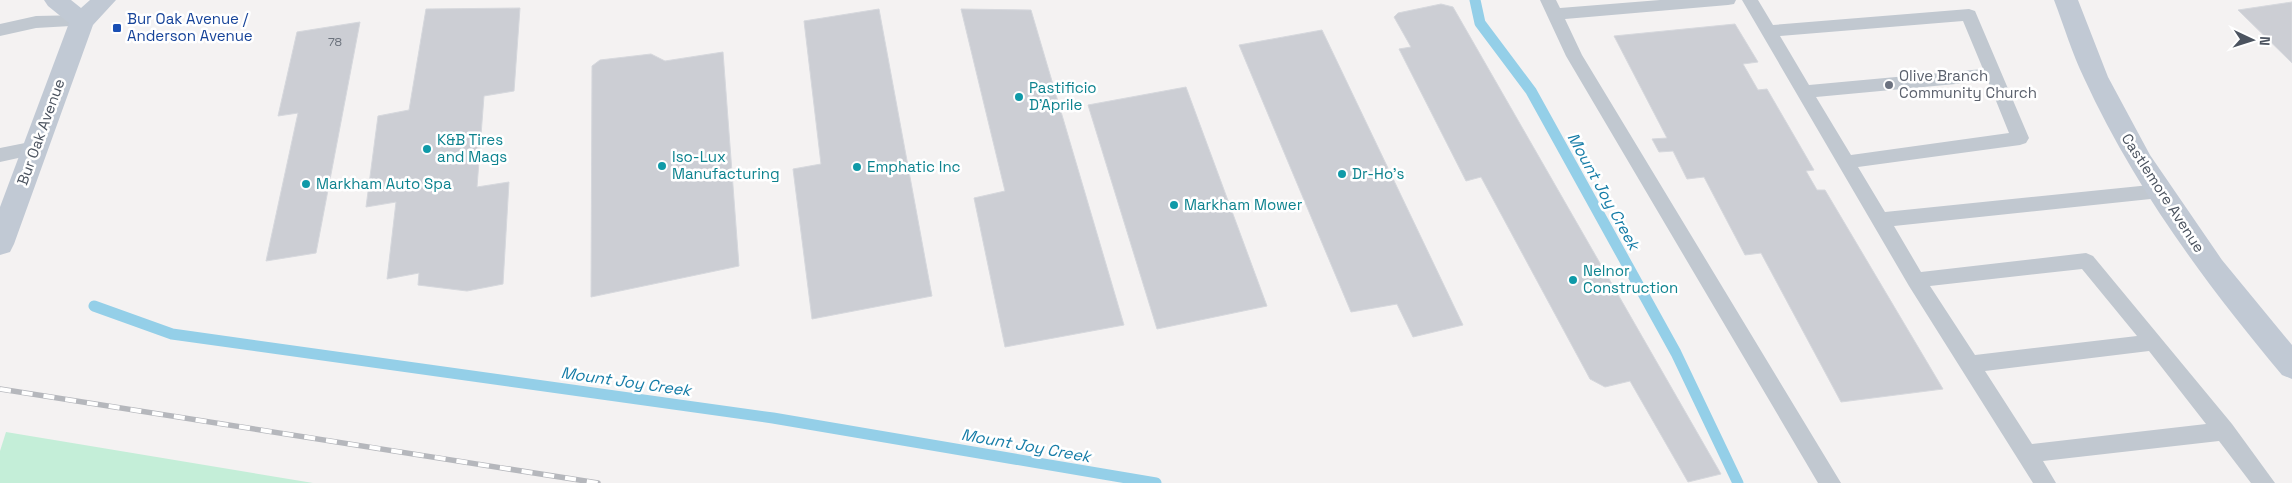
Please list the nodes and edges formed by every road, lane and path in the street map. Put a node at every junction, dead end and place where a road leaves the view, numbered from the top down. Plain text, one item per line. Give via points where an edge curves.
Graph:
1 (56, 0) edge
2 (104, 0) edge
3 (1728, 0) edge
4 (1750, 0) edge
5 (2066, 0) edge
6 (1552, 7) edge
7 (82, 21) junction
8 (0, 30) edge
9 (1768, 31) junction
10 (1994, 74) junction
11 (1805, 92) junction
12 (35, 148) junction
13 (0, 155) edge
14 (1846, 162) junction
15 (2160, 191) junction
16 (1881, 220) junction
17 (0, 244) edge
18 (1916, 280) junction
19 (2154, 342) junction
20 (1970, 364) junction
21 (2292, 366) edge
22 (2225, 431) junction
23 (2026, 454) junction
24 (1830, 483) edge
25 (2045, 483) edge
26 (2264, 483) edge

1 - 7 street
2 - 7 street, Bur Oak Avenue
3 - 6 lane
4 - 9 lane
5 - 15 street, Castlemore Avenue via 2101,88
6 - 24 lane via 1574,56
7 - 8 lane via 36,22
7 - 12 street, Bur Oak Avenue
9 - 10 lane via 1969,15
9 - 11 lane
10 - 11 lane
10 - 14 lane via 2020,138
11 - 14 lane
12 - 13 lane
12 - 17 street, Bur Oak Avenue
14 - 16 lane
15 - 16 lane
15 - 21 street, Castlemore Avenue via 2201,253
16 - 18 lane
18 - 19 lane via 2086,262
18 - 20 lane
19 - 20 lane
19 - 22 lane
20 - 23 lane
22 - 23 lane
22 - 26 lane
23 - 25 lane

